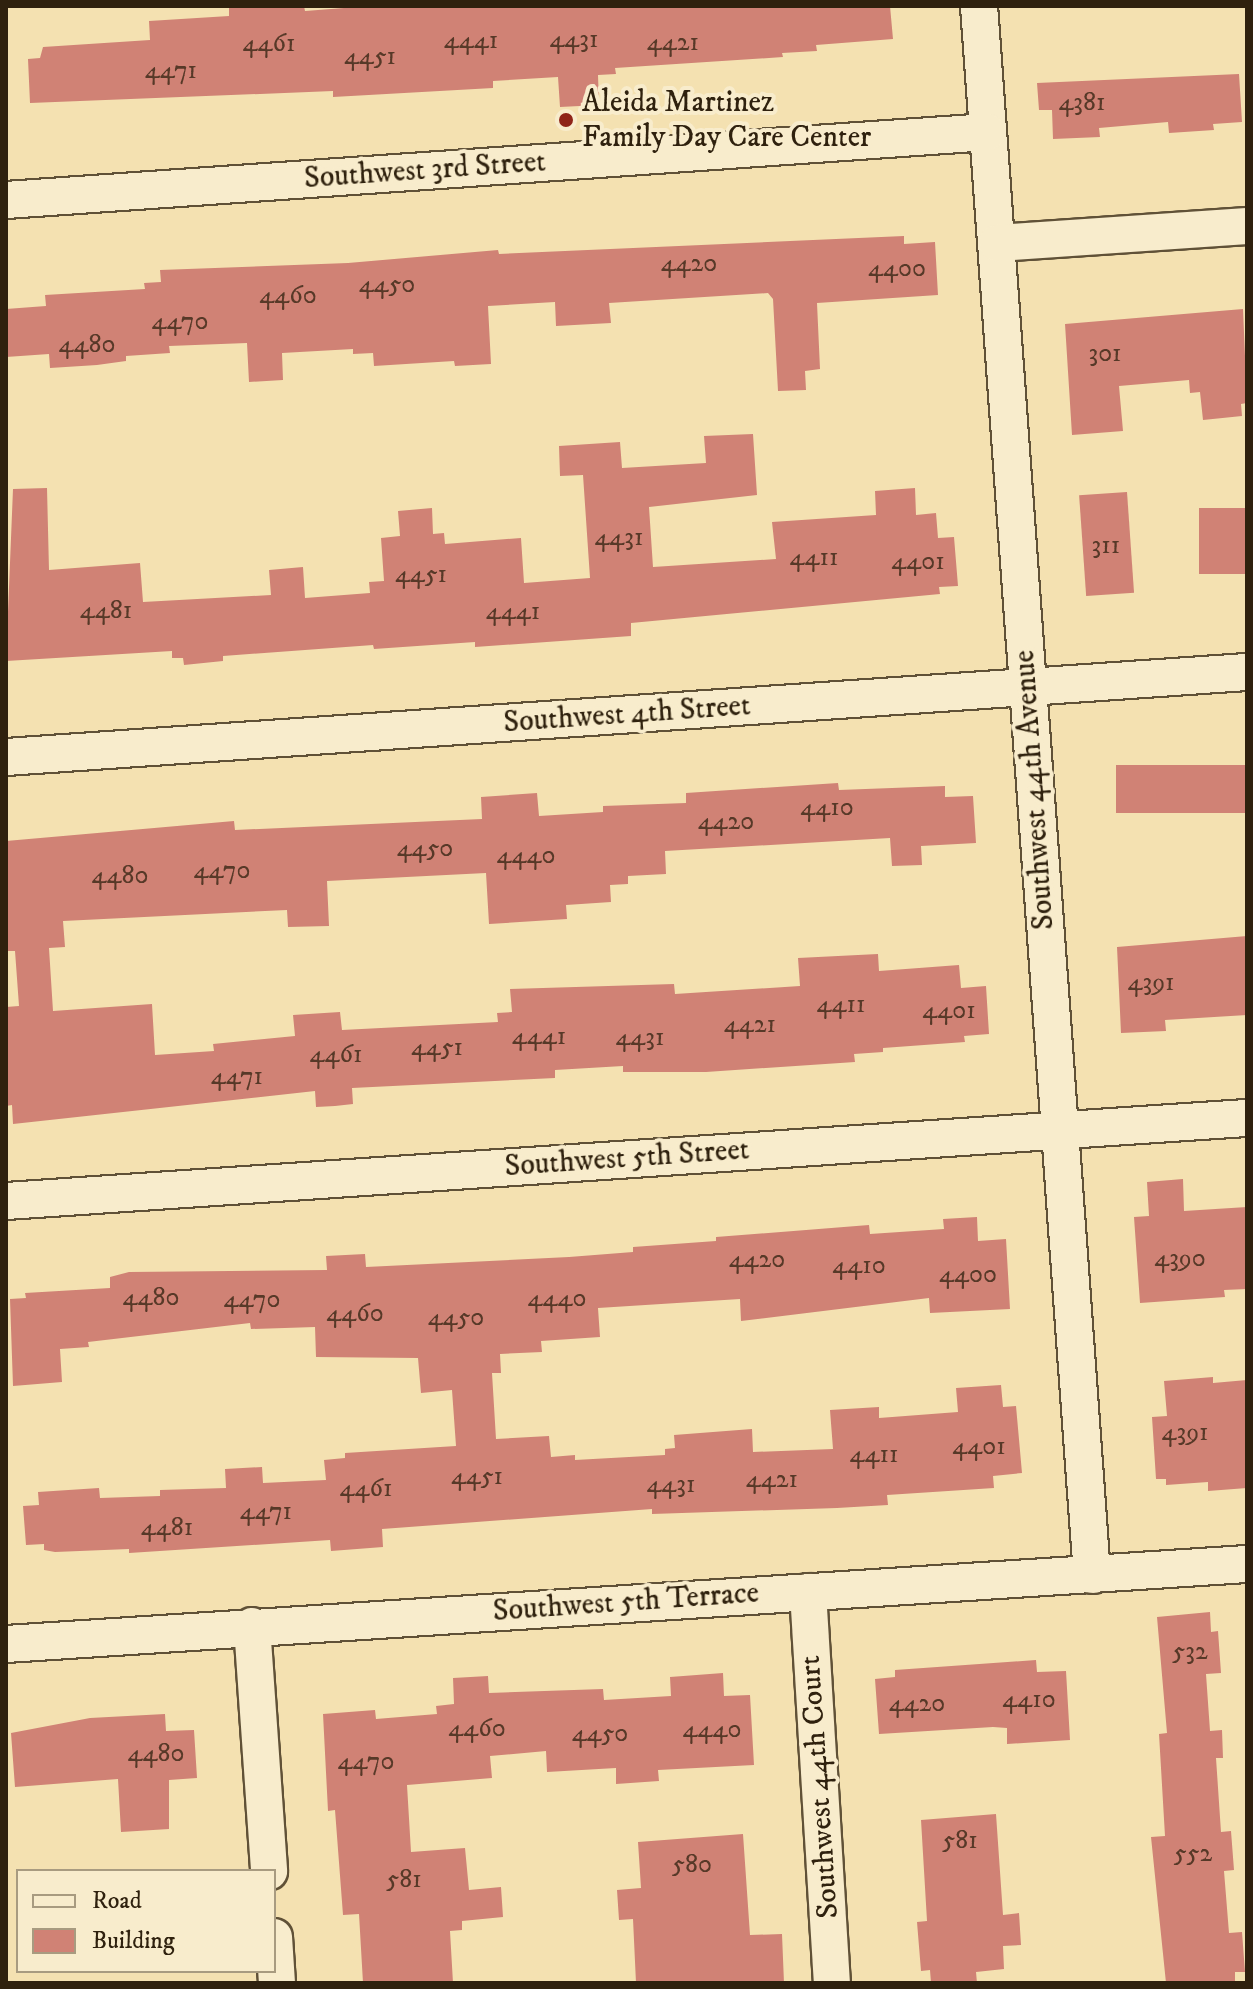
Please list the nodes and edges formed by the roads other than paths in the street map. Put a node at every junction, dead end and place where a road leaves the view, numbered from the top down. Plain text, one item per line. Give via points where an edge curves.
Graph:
1 (979, 6) edge
2 (988, 132) junction
3 (6, 200) edge
4 (1247, 226) edge
5 (997, 243) junction
6 (1247, 672) edge
7 (1028, 687) junction
8 (6, 757) edge
9 (1247, 1118) edge
10 (1059, 1130) junction
11 (6, 1201) edge
12 (1247, 1564) edge
13 (1092, 1575) junction
14 (808, 1592) junction
15 (252, 1626) junction
16 (6, 1644) edge
17 (269, 1869) edge
18 (832, 1983) edge

1 - 2 street, Southwest 44th Avenue
2 - 3 street, Southwest 3rd Street
2 - 5 street, Southwest 44th Avenue
4 - 5 street
5 - 7 street, Southwest 44th Avenue
6 - 7 street, Southwest 4th Street
7 - 8 street, Southwest 4th Street
7 - 10 street, Southwest 44th Avenue
9 - 10 street, Southwest 5th Street
10 - 11 street, Southwest 5th Street
10 - 13 street, Southwest 44th Avenue
12 - 13 street, Southwest 5th Terrace
13 - 14 street, Southwest 5th Terrace
14 - 15 street, Southwest 5th Terrace
14 - 18 street, Southwest 44th Court
15 - 16 street, Southwest 5th Terrace
15 - 17 street

